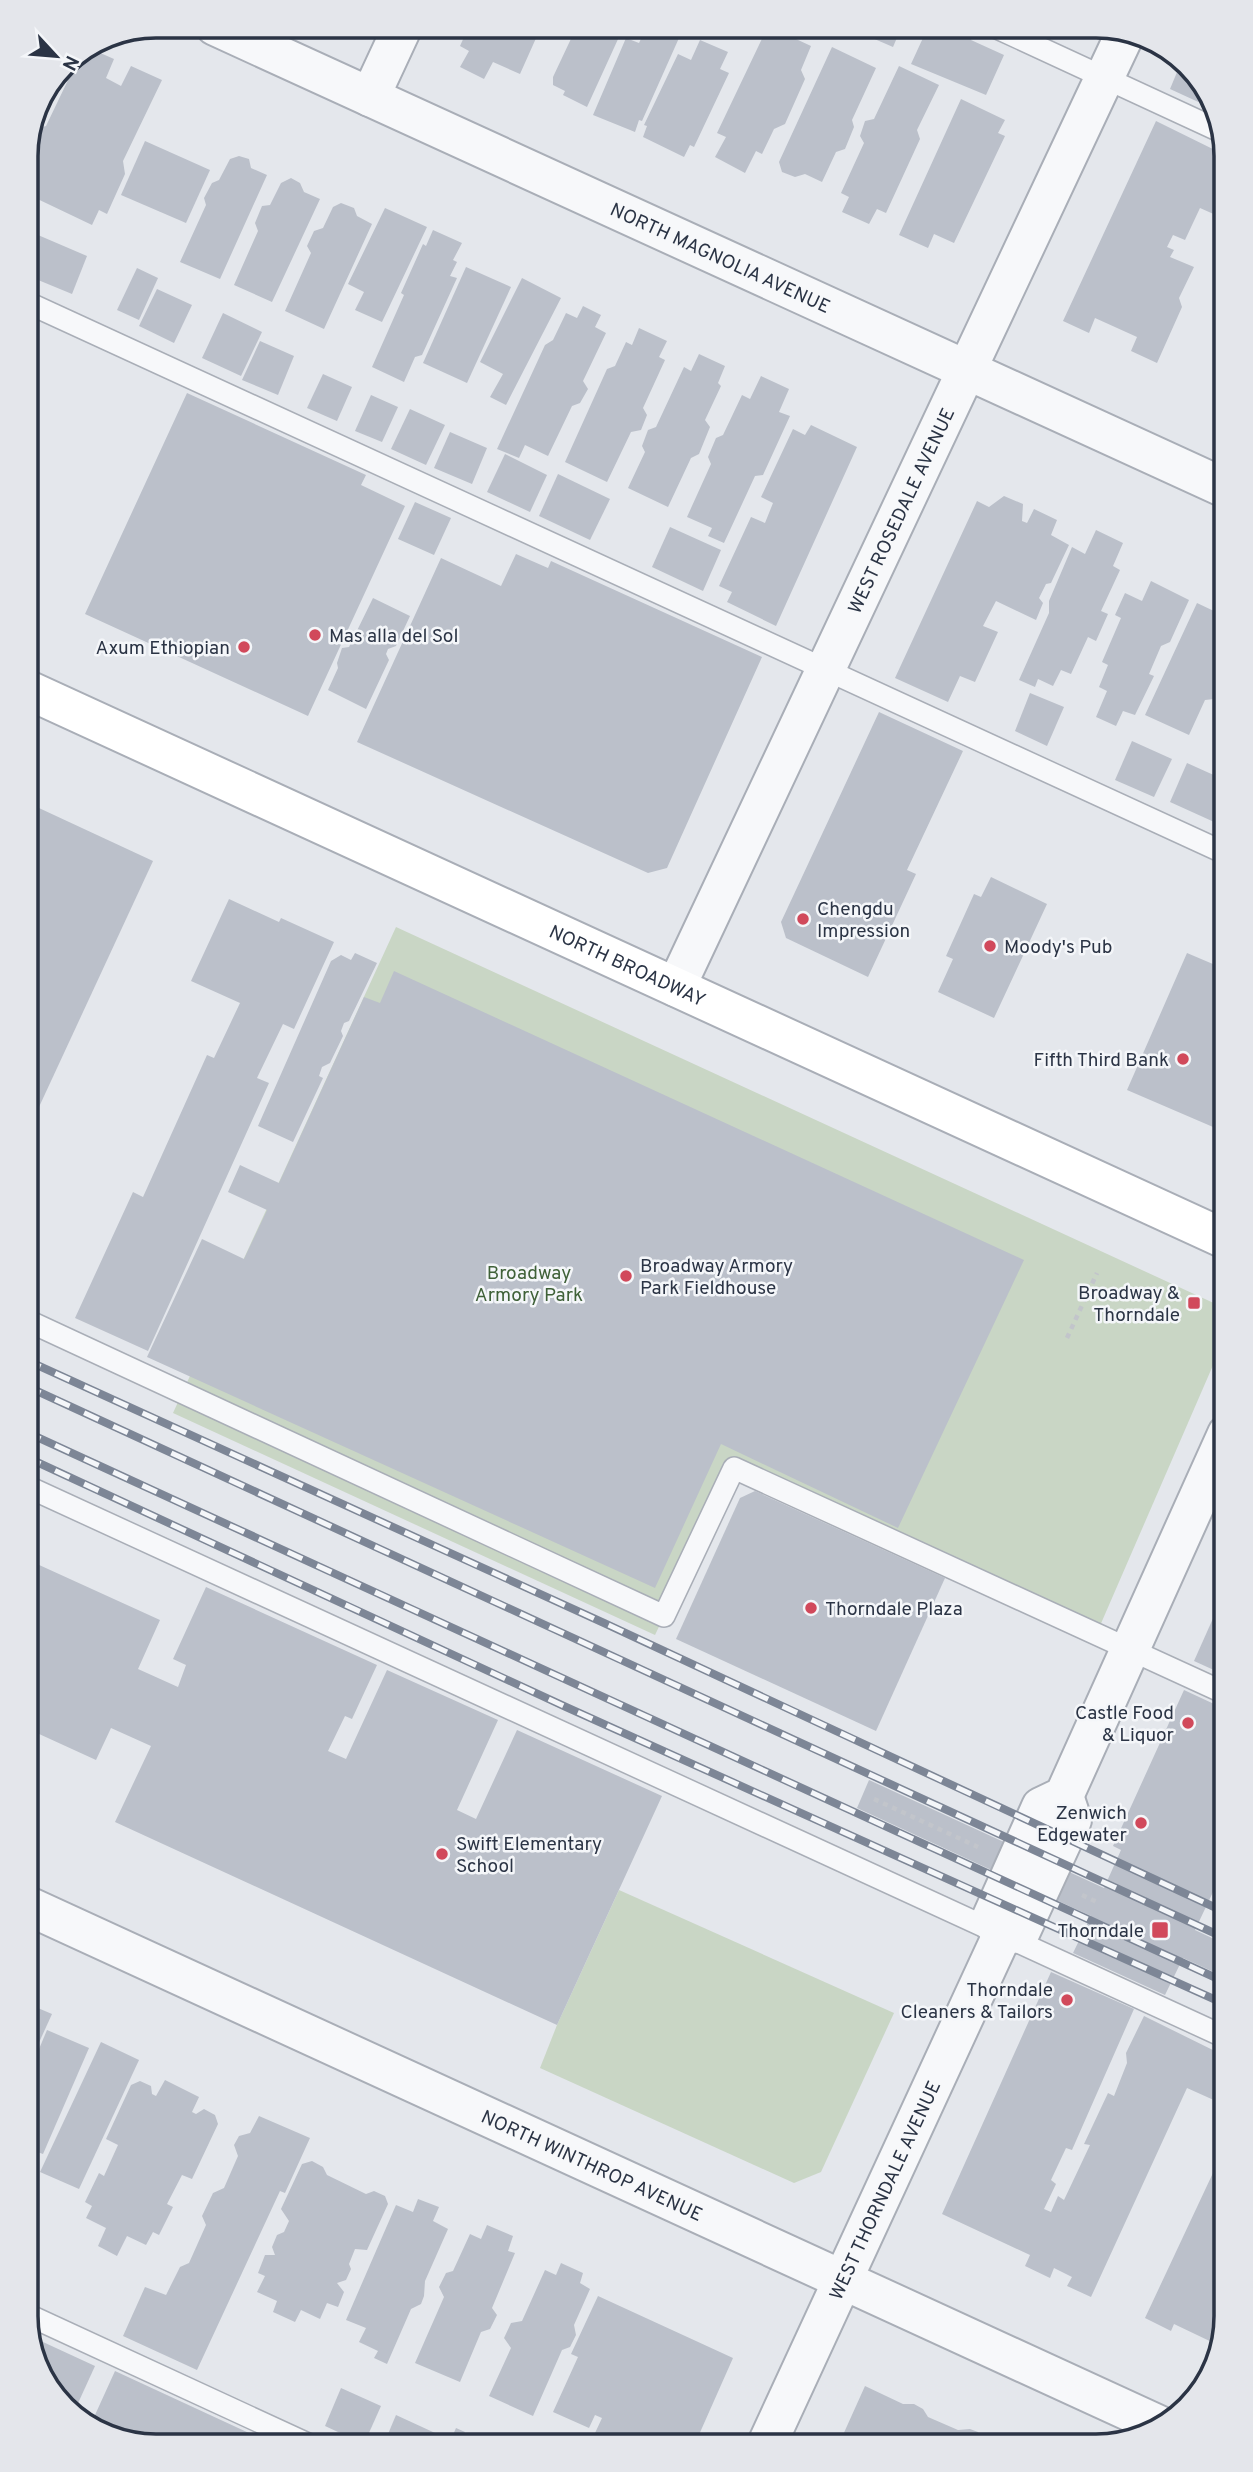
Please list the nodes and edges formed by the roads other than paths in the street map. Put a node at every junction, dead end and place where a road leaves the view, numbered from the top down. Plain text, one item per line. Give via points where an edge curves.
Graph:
1 (241, 38) edge
2 (397, 38) edge
3 (1021, 39) edge
4 (1122, 41) edge
5 (1105, 77) junction
6 (370, 97) junction
7 (1210, 126) edge
8 (39, 308) edge
9 (967, 371) junction
10 (1214, 483) edge
11 (826, 669) junction
12 (39, 695) edge
13 (1214, 848) edge
14 (676, 987) junction
15 (1214, 1234) edge
16 (38, 1326) edge
17 (1214, 1463) edge
18 (38, 1492) edge
19 (1131, 1651) junction
20 (1214, 1688) edge
21 (38, 1911) edge
22 (1002, 1935) junction
23 (1214, 2032) edge
24 (842, 2280) junction
25 (38, 2320) edge
26 (1150, 2421) edge
27 (286, 2433) edge
28 (772, 2434) edge

1 - 6 street, NORTH MAGNOLIA AVENUE
2 - 6 street
3 - 5 lane
4 - 5 street, WEST ROSEDALE AVENUE
5 - 7 lane
5 - 9 street, WEST ROSEDALE AVENUE
6 - 9 street, NORTH MAGNOLIA AVENUE
8 - 11 lane
9 - 10 street, NORTH MAGNOLIA AVENUE
9 - 11 street, WEST ROSEDALE AVENUE
11 - 13 lane
11 - 14 street, WEST ROSEDALE AVENUE
12 - 14 main road, NORTH BROADWAY
14 - 15 main road, NORTH BROADWAY
16 - 19 lane via 664,1616 734,1468
17 - 19 street
18 - 22 lane
19 - 20 lane
19 - 22 street via 1064,1796 1041,1807 990,1919
21 - 24 street, NORTH WINTHROP AVENUE
22 - 23 lane
22 - 24 street, WEST THORNDALE AVENUE
24 - 26 street, NORTH WINTHROP AVENUE
24 - 28 street, WEST THORNDALE AVENUE
25 - 27 lane

